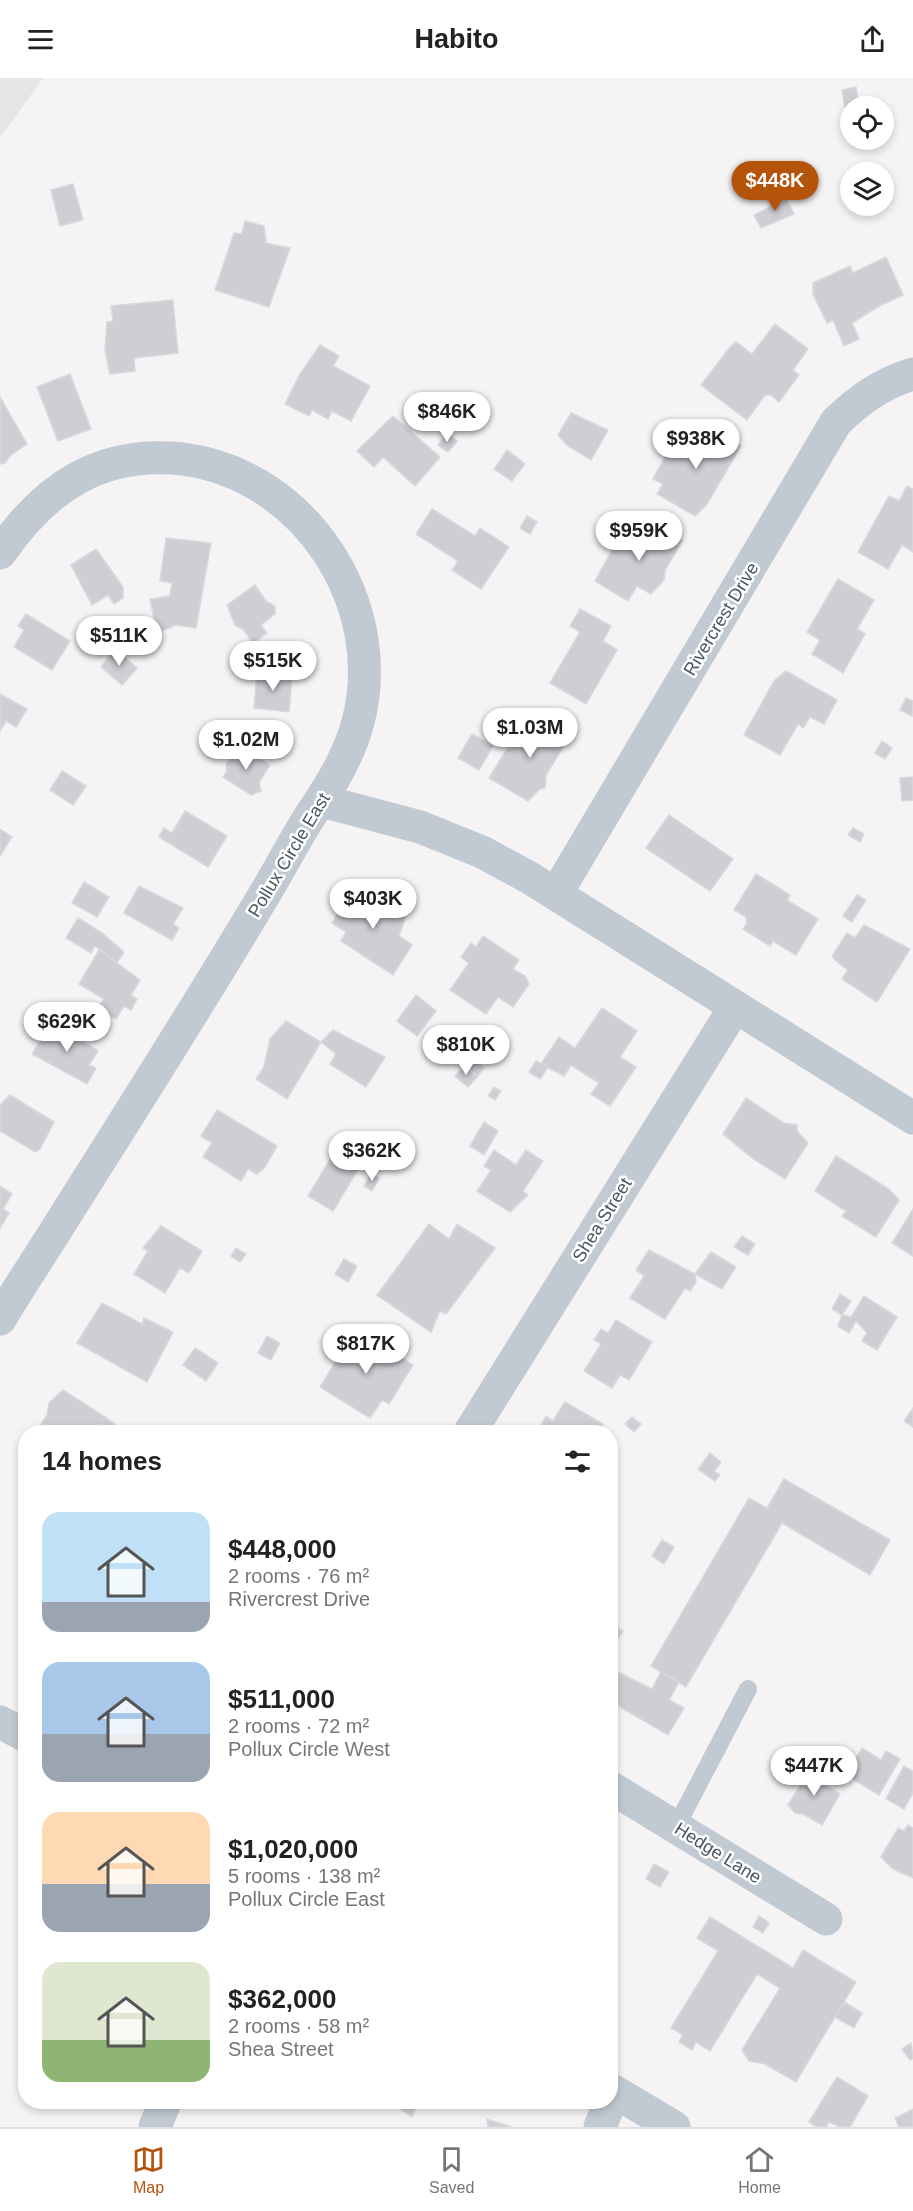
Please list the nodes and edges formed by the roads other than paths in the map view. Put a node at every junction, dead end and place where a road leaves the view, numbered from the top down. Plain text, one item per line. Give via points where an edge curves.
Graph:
1 (913, 374) edge
2 (0, 553) edge
3 (322, 801) junction
4 (556, 894) junction
5 (735, 1007) junction
6 (913, 1118) edge
7 (0, 1319) edge
8 (474, 1425) edge
9 (748, 1689) dead end
10 (0, 1722) edge
11 (18, 1732) edge
12 (618, 1792) edge
13 (676, 1827) junction
14 (826, 1919) dead end
15 (618, 2099) edge
16 (162, 2109) edge
17 (606, 2109) edge
18 (155, 2127) edge
19 (600, 2127) edge
20 (674, 2127) edge

1 - 4 street, Rivercrest Drive via 877,388 836,422
2 - 3 street, Pollux Circle East via 31,512 63,485 95,469 128,460 164,457 199,461 232,472 277,498 312,529 335,560 364,640 365,681 358,722 344,762
3 - 4 street via 430,831 483,852
3 - 7 street, Pollux Circle East
4 - 5 street
5 - 6 street
5 - 8 street, Shea Street
9 - 13 lane
10 - 11 street
12 - 13 street, Hedge Lane
13 - 14 street, Hedge Lane
15 - 20 street
16 - 18 street
17 - 19 street

